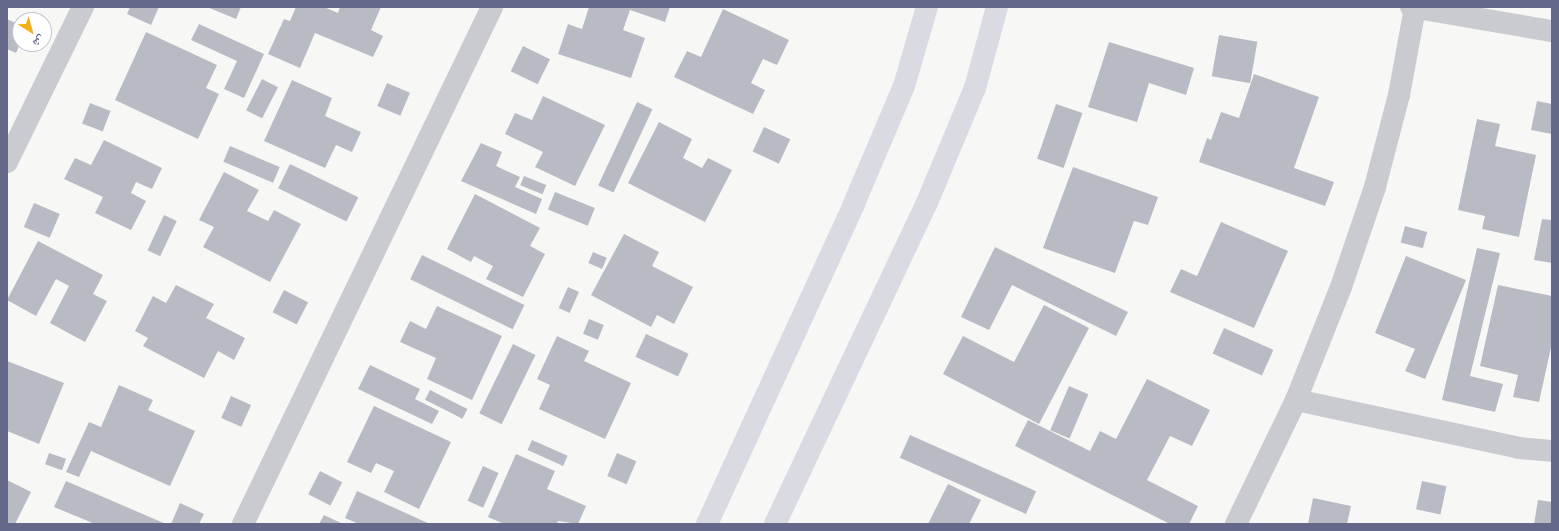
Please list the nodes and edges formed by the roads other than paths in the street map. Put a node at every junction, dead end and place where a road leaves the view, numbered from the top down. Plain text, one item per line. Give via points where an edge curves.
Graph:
1 (82, 7) edge
2 (492, 7) edge
3 (927, 7) edge
4 (997, 7) edge
5 (1413, 7) edge
6 (1552, 31) edge
7 (7, 162) edge
8 (1296, 400) junction
9 (1552, 451) edge
10 (243, 524) edge
11 (707, 524) edge
12 (775, 524) edge
13 (1236, 524) edge

1 - 7 street
2 - 10 street
3 - 11 street via 901,93 853,206
4 - 12 street via 975,88 926,205
5 - 6 street
5 - 8 street via 1399,95 1375,187 1341,287
8 - 9 street via 1519,448
8 - 13 street

